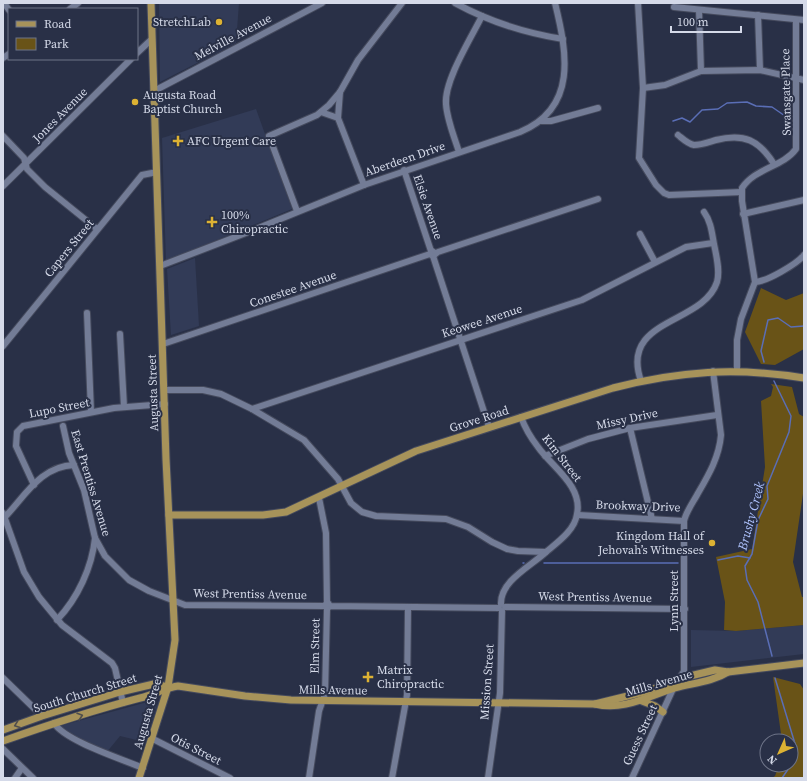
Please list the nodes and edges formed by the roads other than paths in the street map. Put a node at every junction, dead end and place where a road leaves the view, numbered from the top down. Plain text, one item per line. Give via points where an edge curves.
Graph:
1 (151, 3) edge
2 (322, 3) edge
3 (402, 3) edge
4 (455, 3) edge
5 (555, 3) edge
6 (638, 3) edge
7 (674, 7) dead end
8 (699, 10) junction
9 (758, 15) junction
10 (482, 16) junction
11 (796, 20) junction
12 (804, 20) edge
13 (562, 39) junction
14 (152, 40) junction
15 (138, 53) edge
16 (130, 60) edge
17 (760, 70) junction
18 (701, 72) junction
19 (796, 78) junction
20 (804, 80) edge
21 (643, 88) junction
22 (154, 91) junction
23 (340, 92) junction
24 (598, 108) dead end
25 (320, 112) junction
26 (338, 118) junction
27 (541, 121) junction
28 (678, 135) dead end
29 (3, 136) edge
30 (459, 152) junction
31 (26, 164) junction
32 (774, 164) junction
33 (404, 170) junction
34 (157, 172) junction
35 (364, 185) junction
36 (3, 186) edge
37 (742, 192) junction
38 (598, 199) dead end
39 (804, 200) edge
40 (297, 211) junction
41 (704, 212) dead end
42 (743, 214) junction
43 (98, 230) junction
44 (640, 234) dead end
45 (713, 243) junction
46 (432, 254) junction
47 (804, 254) edge
48 (655, 262) junction
49 (160, 266) junction
50 (755, 282) junction
51 (87, 313) dead end
52 (120, 334) dead end
53 (460, 340) junction
54 (163, 344) junction
55 (3, 346) edge
56 (737, 371) junction
57 (713, 372) junction
58 (804, 378) edge
59 (641, 381) junction
60 (164, 390) junction
61 (164, 404) junction
62 (124, 407) junction
63 (252, 409) junction
64 (91, 412) junction
65 (717, 415) junction
66 (521, 417) junction
67 (63, 426) dead end
68 (489, 427) junction
69 (630, 428) junction
70 (545, 456) junction
71 (74, 465) junction
72 (34, 485) junction
73 (342, 487) junction
74 (319, 498) junction
75 (4, 515) edge
76 (169, 515) junction
77 (578, 515) junction
78 (652, 519) junction
79 (684, 521) junction
80 (95, 538) junction
81 (546, 552) junction
82 (175, 602) junction
83 (327, 606) junction
84 (408, 607) junction
85 (502, 607) junction
86 (684, 609) junction
87 (57, 620) junction
88 (804, 663) edge
89 (728, 672) junction
90 (3, 678) edge
91 (679, 680) junction
92 (168, 687) junction
93 (673, 689) junction
94 (120, 692) junction
95 (642, 701) junction
96 (322, 702) junction
97 (406, 702) junction
98 (123, 703) junction
99 (498, 703) junction
100 (595, 704) junction
101 (663, 712) junction
102 (42, 716) junction
103 (54, 724) junction
104 (3, 730) edge
105 (153, 739) junction
106 (3, 741) edge
107 (3, 749) edge
108 (22, 768) junction
109 (143, 768) junction
110 (15, 778) edge
111 (33, 778) edge
112 (139, 778) edge
113 (230, 778) edge
114 (309, 778) edge
115 (392, 778) edge
116 (488, 778) edge
117 (632, 778) edge

1 - 14 main road, Augusta Street
2 - 22 street, Melville Avenue
3 - 23 street via 358,60
4 - 10 street
5 - 13 street, Aberdeen Drive
6 - 21 street
7 - 8 street
8 - 9 street
8 - 18 street
9 - 11 street
9 - 17 street
10 - 13 street
10 - 30 street via 447,89 448,116
11 - 12 street
11 - 19 street, Swansgate Place
13 - 27 street, Aberdeen Drive via 565,76 556,99
14 - 15 street
14 - 22 main road, Augusta Street
16 - 31 street, Jones Avenue
17 - 18 street
17 - 19 street
18 - 21 street via 665,85
19 - 20 street
19 - 32 street, Swansgate Place via 796,149 790,156
21 - 37 street via 639,158 660,190 669,195
22 - 34 main road, Augusta Street
23 - 25 street
23 - 26 street
24 - 27 street via 551,122
25 - 26 street
25 - 40 street via 269,136
26 - 35 street
27 - 30 street, Aberdeen Drive via 520,132
28 - 32 street via 694,145 723,138 747,139 758,144
29 - 31 street via 24,158
30 - 33 street, Aberdeen Drive
31 - 36 street, Jones Avenue
31 - 43 street via 29,171 55,197
32 - 37 street, Swansgate Place via 749,180 742,188
33 - 35 street, Aberdeen Drive
33 - 46 street, Elsie Avenue
34 - 43 street, Capers Street via 142,176
34 - 49 main road, Augusta Street
35 - 40 street, Aberdeen Drive
37 - 42 street
38 - 46 street, Conestee Avenue
39 - 42 street
40 - 49 street, Aberdeen Drive
41 - 45 street via 710,219
42 - 50 street
43 - 55 street, Capers Street
44 - 48 street
45 - 48 street, Keowee Avenue via 686,247
45 - 59 street via 718,265 718,281 712,294 702,303 653,330 646,338 638,362
46 - 53 street, Elsie Avenue
46 - 54 street, Conestee Avenue
47 - 50 street via 764,281
48 - 53 street, Keowee Avenue via 582,300
49 - 54 main road, Augusta Street
50 - 56 street via 740,319
51 - 64 street
52 - 62 street
53 - 63 street, Keowee Avenue
53 - 68 street, Elsie Avenue
54 - 60 main road, Augusta Street
56 - 57 main road, Grove Road
56 - 58 main road, Grove Road
57 - 59 main road, Grove Road
57 - 65 street, Brookway Drive
59 - 66 main road, Grove Road
60 - 61 main road, Augusta Street
60 - 63 street via 212,391
61 - 62 street, Lupo Street
61 - 76 main road, Augusta Street
62 - 64 street, Lupo Street
63 - 73 street via 304,440
64 - 72 street, Lupo Street via 20,428 17,432 16,446
65 - 69 street, Missy Drive
65 - 79 street, Brookway Drive via 721,435 719,450
66 - 68 main road, Grove Road
66 - 70 street, Kim Street
67 - 71 street, East Prentiss Avenue
68 - 73 main road, Grove Road via 405,456
69 - 70 street, Missy Drive
69 - 78 street
70 - 77 street, Kim Street via 572,487
71 - 72 street via 61,466 48,472
71 - 80 street, East Prentiss Avenue via 86,498
72 - 75 street
73 - 74 main road, Grove Road
73 - 81 street via 355,507 369,515 446,520 468,527 507,549
74 - 76 main road, Grove Road via 286,512 272,514
74 - 83 street, Elm Street via 326,533
75 - 87 street via 31,585
76 - 82 main road, Augusta Street
77 - 78 street, Brookway Drive
77 - 81 street, Mission Street via 568,532
78 - 79 street, Brookway Drive
79 - 86 street, Lynn Street
80 - 82 street, East Prentiss Avenue via 105,556 123,576 144,589
80 - 87 street via 93,557 87,572
81 - 85 street, Mission Street via 509,583 502,594
82 - 83 street, West Prentiss Avenue via 185,605
82 - 92 main road, Augusta Street via 175,640
83 - 84 street, West Prentiss Avenue
83 - 96 street, Elm Street via 325,694
84 - 85 street, West Prentiss Avenue
84 - 97 street
85 - 86 street, West Prentiss Avenue
85 - 99 street, Mission Street
86 - 91 street, Lynn Street via 684,669
87 - 94 street via 112,663
88 - 89 main road, Mills Avenue
89 - 91 main road, Mills Avenue via 714,670
89 - 93 main road, Mills Avenue via 716,679
90 - 102 street
91 - 93 street, Guess Street
91 - 100 main road, Mills Avenue
92 - 94 main road, South Church Street via 154,684
92 - 96 main road, Mills Avenue via 181,686 258,698
92 - 98 main road, South Church Street
92 - 105 main road, Augusta Street
93 - 95 main road, Mills Avenue
93 - 101 street, Guess Street
94 - 98 street
94 - 102 main road, South Church Street
95 - 100 main road, Mills Avenue via 607,707
95 - 101 main road via 656,706
96 - 97 main road, Mills Avenue
96 - 114 street, Elm Street
97 - 99 main road, Mills Avenue
97 - 115 street
103 -> 98 main road, South Church Street
99 - 100 main road, Mills Avenue
99 - 116 street, Mission Street
101 - 117 street, Guess Street
102 -> 104 main road, South Church Street
103 - 106 main road, South Church Street
103 - 109 street via 80,742
105 - 109 main road, Augusta Street
105 - 113 street, Otis Street
107 - 108 street
108 - 110 street
108 - 111 street
109 - 112 main road, Augusta Street

